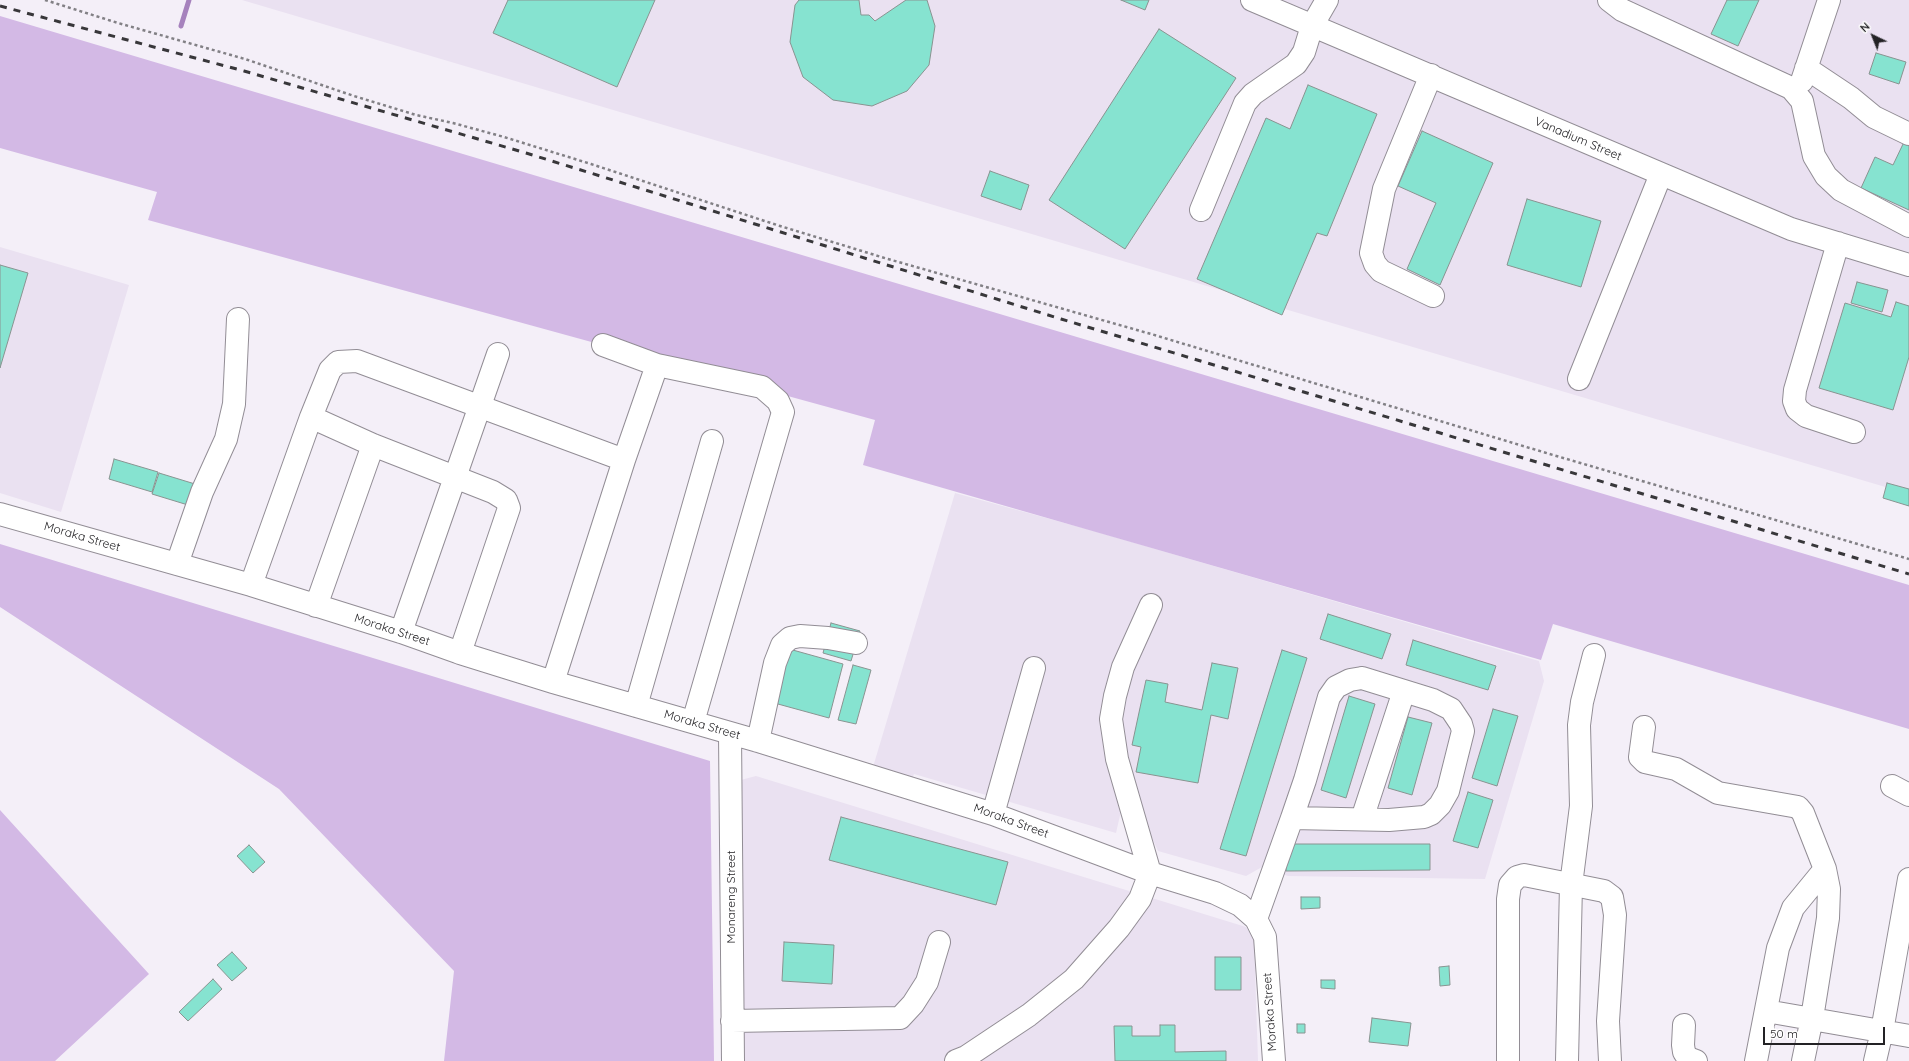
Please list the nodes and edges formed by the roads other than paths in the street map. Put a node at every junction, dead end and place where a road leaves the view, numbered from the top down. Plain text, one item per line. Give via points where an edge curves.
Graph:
1 (1252, 0) edge
2 (1327, 0) edge
3 (1609, 0) edge
4 (1829, 0) edge
5 (1312, 26) junction
6 (1806, 68) junction
7 (1431, 75) junction
8 (1797, 95) junction
9 (1909, 134) edge
10 (1661, 174) junction
11 (1201, 210) dead end
12 (1909, 226) edge
13 (1838, 243) junction
14 (1909, 265) edge
15 (1433, 296) dead end
16 (238, 319) dead end
17 (603, 345) dead end
18 (498, 354) dead end
19 (657, 365) junction
20 (1579, 379) dead end
21 (479, 405) junction
22 (311, 417) junction
23 (1854, 432) dead end
24 (712, 441) dead end
25 (373, 444) junction
26 (624, 460) junction
27 (454, 477) junction
28 (0, 514) edge
29 (177, 564) junction
30 (250, 585) junction
31 (1151, 605) dead end
32 (316, 606) junction
33 (401, 632) junction
34 (856, 643) dead end
35 (460, 653) junction
36 (1594, 655) dead end
37 (1034, 668) dead end
38 (553, 682) junction
39 (1404, 691) junction
40 (636, 706) junction
41 (693, 722) junction
42 (1644, 727) dead end
43 (730, 734) junction
44 (758, 741) junction
45 (993, 814) junction
46 (1292, 818) junction
47 (1362, 819) junction
48 (1825, 869) junction
49 (1150, 873) junction
50 (1909, 879) edge
51 (1571, 885) junction
52 (1256, 919) junction
53 (939, 942) dead end
54 (1766, 1011) junction
55 (1812, 1018) junction
56 (732, 1021) junction
57 (1684, 1025) dead end
58 (1882, 1032) junction
59 (1909, 1036) edge
60 (733, 1061) edge
61 (956, 1061) edge
62 (1274, 1061) edge
63 (1508, 1061) edge
64 (1567, 1061) edge
65 (1610, 1061) edge
66 (1696, 1061) edge
67 (1756, 1061) edge
68 (1803, 1061) edge
69 (1875, 1061) edge

1 - 5 street, Vanadium Street
2 - 5 street
3 - 8 street via 1622,10 1791,88
4 - 6 street
5 - 7 street, Vanadium Street
5 - 11 street via 1304,52 1296,64 1253,94 1245,103
6 - 8 street
6 - 9 street via 1874,117
7 - 10 street, Vanadium Street
7 - 15 street via 1384,189 1372,253 1375,264 1381,271
8 - 12 street via 1804,108 1814,156 1826,176 1841,190
10 - 13 street, Vanadium Street via 1791,229
10 - 20 street
13 - 14 street, Vanadium Street
13 - 23 street via 1794,401 1806,416
16 - 29 street via 234,404 226,439 202,492
17 - 19 street
18 - 21 street
19 - 26 street
19 - 41 street via 762,387 778,401 783,412
21 - 22 street via 357,361 344,361 338,362 330,370
21 - 26 street
21 - 27 street
22 - 25 street
22 - 30 street
24 - 40 street
25 - 27 street
25 - 32 street
26 - 38 street
27 - 33 street
27 - 35 street via 500,496 506,500 508,508
28 - 29 street, Moraka Street
29 - 30 street, Moraka Street
30 - 32 street, Moraka Street
31 - 49 street via 1123,667 1111,719 1117,759
32 - 33 street, Moraka Street
33 - 35 street, Moraka Street
34 - 44 street via 800,636 790,638 782,645 775,663
35 - 38 street, Moraka Street
36 - 51 street via 1579,725 1581,806
37 - 45 street
38 - 40 street, Moraka Street
39 - 46 street via 1362,678 1350,680 1336,687 1329,697
39 - 47 street
39 - 47 street via 1445,705 1451,709 1461,724 1463,732 1448,792 1440,805 1424,817
40 - 41 street, Moraka Street
41 - 43 street, Moraka Street
42 - 48 street via 1640,757 1645,762 1676,769 1718,793 1798,807 1803,813
43 - 44 street, Moraka Street
43 - 56 street, Monareng Street
44 - 45 street, Moraka Street
45 - 49 street, Moraka Street
46 - 47 street
46 - 52 street
48 - 54 street via 1793,908 1778,948
48 - 55 street via 1829,889 1828,918
49 - 52 street, Moraka Street via 1215,893 1240,905
49 - 61 street via 1140,899 1119,928 1074,979 1029,1016
50 - 58 street
51 - 63 street via 1524,875 1517,877 1510,885
51 - 64 street
51 - 65 street via 1604,891 1614,902 1608,1021
52 - 62 street, Moraka Street via 1265,937
53 - 56 street via 927,982 900,1018
54 - 55 street
54 - 67 street
55 - 58 street
55 - 68 street
56 - 60 street, Monareng Street
57 - 66 street via 1684,1052 1688,1058
58 - 59 street
58 - 69 street

